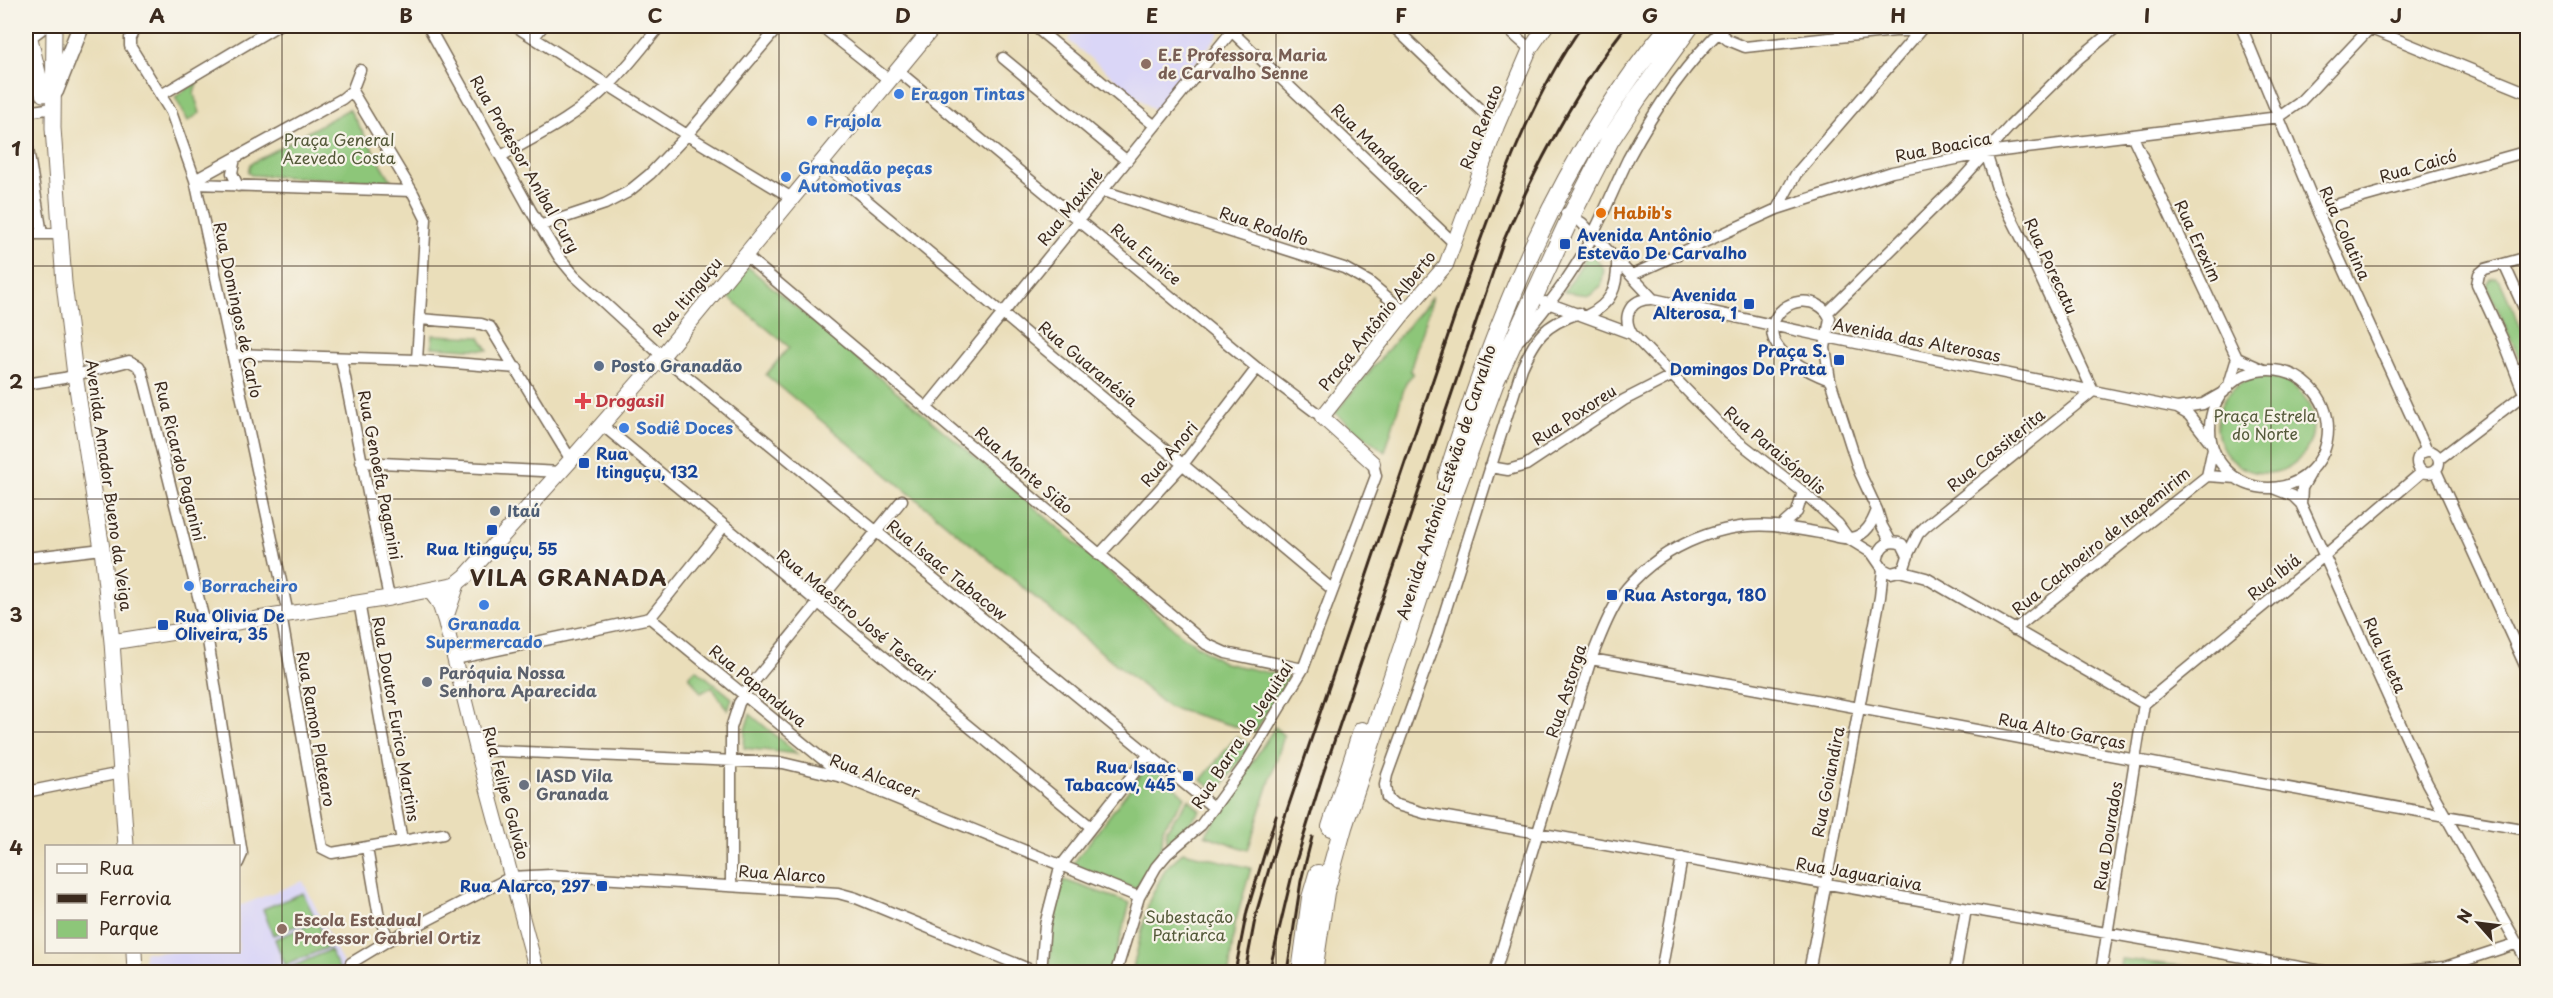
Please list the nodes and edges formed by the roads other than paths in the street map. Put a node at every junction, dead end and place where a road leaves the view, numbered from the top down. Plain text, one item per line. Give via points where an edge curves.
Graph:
1 (54, 26) edge
2 (81, 26) edge
3 (136, 26) edge
4 (277, 26) edge
5 (428, 26) edge
6 (515, 26) edge
7 (543, 26) edge
8 (660, 26) edge
9 (779, 26) edge
10 (821, 26) edge
11 (934, 26) edge
12 (1034, 26) edge
13 (1393, 26) edge
14 (1504, 26) edge
15 (1546, 26) edge
16 (1671, 26) edge
17 (1690, 26) edge
18 (2118, 26) edge
19 (2241, 26) edge
20 (2368, 26) edge
21 (1232, 27) edge
22 (1922, 28) edge
23 (1721, 29) edge
24 (30, 30) edge
25 (534, 37) junction
26 (1530, 49) junction
27 (1003, 58) dead end
28 (360, 70) dead end
29 (893, 75) junction
30 (26, 76) edge
31 (610, 85) junction
32 (49, 90) junction
33 (352, 91) junction
34 (2528, 93) edge
35 (161, 95) junction
36 (47, 109) junction
37 (26, 112) edge
38 (2279, 117) junction
39 (1155, 126) junction
40 (1497, 126) junction
41 (52, 128) junction
42 (687, 135) junction
43 (2133, 136) junction
44 (26, 137) edge
45 (2528, 151) edge
46 (1986, 153) junction
47 (501, 156) junction
48 (235, 158) junction
49 (1126, 161) junction
50 (821, 162) junction
51 (196, 182) junction
52 (238, 186) junction
53 (1103, 190) junction
54 (412, 191) junction
55 (792, 198) junction
56 (1553, 205) junction
57 (1777, 209) junction
58 (2318, 210) junction
59 (1571, 216) junction
60 (1079, 220) junction
61 (540, 226) junction
62 (26, 234) edge
63 (42, 234) junction
64 (59, 234) junction
65 (1592, 234) junction
66 (1537, 238) junction
67 (1455, 244) junction
68 (745, 255) junction
69 (2528, 257) edge
70 (1617, 260) junction
71 (2504, 264) junction
72 (1632, 275) junction
73 (1653, 299) junction
74 (1542, 301) junction
75 (1405, 312) junction
76 (1828, 312) junction
77 (1003, 313) junction
78 (1582, 314) junction
79 (2528, 317) edge
80 (420, 319) junction
81 (1773, 325) junction
82 (1632, 334) junction
83 (1827, 337) junction
84 (233, 354) junction
85 (662, 356) junction
86 (341, 358) junction
87 (2237, 358) junction
88 (417, 360) junction
89 (517, 368) junction
90 (1257, 368) junction
91 (2266, 370) junction
92 (75, 375) junction
93 (1673, 375) junction
94 (1830, 380) junction
95 (26, 384) edge
96 (2226, 390) junction
97 (2093, 391) junction
98 (2525, 400) edge
99 (927, 407) junction
100 (2176, 408) junction
101 (1322, 417) junction
102 (602, 425) junction
103 (2213, 446) junction
104 (2427, 451) junction
105 (2439, 459) junction
106 (362, 462) junction
107 (1184, 463) junction
108 (1373, 463) joint
109 (566, 466) junction
110 (2314, 466) junction
111 (1490, 468) junction
112 (2436, 471) junction
113 (2422, 472) junction
114 (2207, 476) junction
115 (2237, 478) junction
116 (2273, 488) junction
117 (1803, 492) junction
118 (902, 500) dead end
119 (2301, 504) junction
120 (1877, 510) junction
121 (724, 526) junction
122 (1780, 527) junction
123 (877, 532) junction
124 (1918, 534) junction
125 (1849, 539) junction
126 (1894, 542) junction
127 (102, 549) junction
128 (1099, 555) junction
129 (1908, 555) junction
130 (2324, 556) junction
131 (26, 558) edge
132 (1878, 558) junction
133 (1883, 569) junction
134 (1898, 572) junction
135 (1926, 578) junction
136 (458, 583) junction
137 (1333, 590) junction
138 (434, 597) junction
139 (1880, 597) junction
140 (389, 598) junction
141 (359, 602) junction
142 (818, 603) junction
143 (284, 615) junction
144 (650, 618) junction
145 (445, 621) junction
146 (206, 628) junction
147 (2014, 630) junction
148 (112, 642) junction
149 (455, 659) junction
150 (1591, 659) junction
151 (1303, 669) junction
152 (2528, 672) edge
153 (744, 693) junction
154 (2144, 704) junction
155 (1858, 706) junction
156 (477, 750) junction
157 (1149, 754) junction
158 (731, 760) junction
159 (2135, 760) junction
160 (121, 773) junction
161 (846, 778) junction
162 (26, 792) edge
163 (1214, 808) junction
164 (2446, 816) junction
165 (1091, 827) junction
166 (2528, 830) edge
167 (1538, 832) junction
168 (443, 834) dead end
169 (402, 841) junction
170 (126, 845) edge
171 (367, 848) junction
172 (240, 858) edge
173 (1682, 858) junction
174 (1060, 867) junction
175 (511, 877) junction
176 (1824, 884) junction
177 (731, 886) junction
178 (1139, 897) junction
179 (1966, 909) junction
180 (2107, 934) junction
181 (389, 940) junction
182 (2518, 943) junction
183 (134, 953) edge
184 (351, 963) dead end
185 (2528, 963) edge
186 (2283, 966) junction
187 (135, 972) edge
188 (537, 972) edge
189 (1036, 972) edge
190 (1041, 972) edge
191 (1116, 972) edge
192 (1301, 972) edge
193 (1313, 972) edge
194 (1495, 972) edge
195 (1662, 972) edge
196 (1809, 972) edge
197 (1955, 972) edge
198 (2101, 972) edge
199 (2264, 972) edge
200 (2328, 972) edge
201 (2395, 972) edge

1 - 32 main road, Avenida Amador Bueno da Veiga
2 - 32 main road
3 - 35 street, Rua Domingos de Carlo via 130,46
4 - 35 street
5 - 47 street, Rua Professor Aníbal Cury
6 - 25 street
7 - 25 street
8 - 31 street
9 - 42 street
10 - 29 street, Rua Eunice
11 - 29 main road, Rua Itinguçu
12 - 39 street
13 - 40 street
14 - 26 street
15 - 26 street, Rua Renato
16 - 56 highway, Avenida Antônio Estêvão de Carvalho via 1616,97
17 - 59 highway, Avenida Antônio Estêvão de Carvalho via 1610,140
18 - 46 street via 2078,59
19 - 38 street, Rua Colatina
20 - 34 street
20 - 38 street via 2299,103
21 - 39 street, Rua Maxiné
21 - 67 street, Rua Mandaguaí
22 - 23 street via 1745,47 1728,40
22 - 57 street via 1796,174
23 - 65 street, Avenida Antônio Estêvão de Carvalho via 1656,110
24 - 32 main road, Avenida Amador Bueno da Veiga
25 - 31 street
26 - 40 street, Rua Renato
27 - 49 street
28 - 33 street
29 - 50 main road, Rua Itinguçu
29 - 60 street, Rua Eunice
30 - 32 main road
31 - 42 street
31 - 47 street via 563,122
32 - 36 main road, Avenida Amador Bueno da Veiga
32 - 41 main road, Avenida Amador Bueno da Veiga
33 - 48 street
33 - 54 street
35 - 51 street, Rua Domingos de Carlo via 178,127
36 - 37 street
36 - 41 main road, Avenida Amador Bueno da Veiga
38 - 43 street, Rua Boacica
38 - 58 street, Rua Colatina
39 - 49 street, Rua Maxiné
40 - 67 street, Rua Renato
41 - 64 main road, Avenida Amador Bueno da Veiga
42 - 55 street
42 - 61 street via 628,192
43 - 46 street, Rua Boacica
43 - 87 street, Rua Erexim
44 - 63 street
45 - 58 street, Rua Caicó
46 - 57 street, Rua Boacica via 1892,172
46 - 76 street
46 - 97 street, Rua Porecatu via 1998,191
47 - 61 street, Rua Professor Aníbal Cury
48 - 51 street
48 - 52 street via 232,173
49 - 53 street, Rua Maxiné
50 - 55 main road, Rua Itinguçu
50 - 77 street, Rua Guaranésia
51 - 52 street
51 - 84 street, Rua Domingos de Carlo
52 - 54 street
53 - 60 street, Rua Maxiné
53 - 75 street, Rua Rodolfo via 1344,268 1369,282
54 - 80 street via 426,224
55 - 68 main road, Rua Itinguçu
56 - 59 street
56 - 66 highway, Avenida Antônio Estêvão de Carvalho
57 - 72 street, Rua Boacica
58 - 104 street, Rua Colatina
59 - 65 street
59 - 74 highway, Avenida Antônio Estêvão de Carvalho
60 - 77 street, Rua Maxiné
60 - 90 street, Rua Eunice
61 - 85 street, Rua Professor Aníbal Cury via 574,274
62 - 63 street
63 - 64 street
64 - 92 main road, Avenida Amador Bueno da Veiga
65 - 70 street
65 - 74 street, Avenida Antônio Estêvão de Carvalho
66 - 74 highway via 1527,284
66 - 192 highway, Avenida Antônio Estêvão de Carvalho via 1488,354 1340,795 1311,898
67 - 75 street, Praça Antônio Alberto via 1441,273
68 - 85 main road, Rua Itinguçu
68 - 99 street, Rua Monte Sião
69 - 71 street
70 - 72 street
70 - 78 street via 1611,294 1599,310
71 - 79 street
71 - 98 street via 2485,269 2477,284
72 - 73 street
73 - 81 street, Avenida das Alterosas
73 - 82 street via 1644,298 1629,309 1626,317
74 - 78 street
74 - 193 highway, Avenida Antônio Estêvão de Carvalho via 1508,353 1477,425 1343,827 1325,892
75 - 101 street, Praça Antônio Alberto
76 - 81 street via 1814,302 1795,302
76 - 83 street
77 - 99 street, Rua Maxiné
77 - 107 street, Rua Guaranésia
78 - 82 street
78 - 111 street via 1552,324 1533,343
80 - 88 street
80 - 89 street via 490,327
81 - 83 street, Avenida das Alterosas
81 - 94 street via 1774,337 1789,358 1801,368
82 - 93 street, Rua Paraisópolis
83 - 94 street
83 - 97 street, Avenida das Alterosas
84 - 86 street
84 - 143 street, Rua Domingos de Carlo
85 - 102 main road, Rua Itinguçu
85 - 123 street, Rua Isaac Tabacow
86 - 88 street
86 - 106 street, Rua Genoefa Paganini
87 - 91 street
87 - 96 street
88 - 89 street
89 - 109 street
90 - 101 street, Rua Eunice
90 - 107 street, Rua Anori
91 - 96 street via 2240,378
91 - 110 street via 2296,376 2312,388 2322,404 2328,423 2326,442
92 - 95 street, Rua Ricardo Paganini
92 - 127 main road, Avenida Amador Bueno da Veiga
92 - 146 street, Rua Ricardo Paganini via 129,361 139,366
93 - 111 street, Rua Poxoreu via 1624,400 1526,465 1508,470
93 - 117 street, Rua Paraisópolis via 1729,434
94 - 120 street via 1859,471
96 - 100 street, Avenida das Alterosas via 2203,404
96 - 103 street via 2212,416
97 - 100 street, Avenida das Alterosas
97 - 124 street, Rua Cassiterita
98 - 105 street
99 - 128 street, Rua Monte Sião
100 - 103 street, Avenida das Alterosas via 2189,415
101 - 108 street, Rua Eunice
102 - 109 main road, Rua Itinguçu
102 - 121 street, Rua Maestro José Tescari
103 - 114 street, Rua Cachoeiro de Itapemirim
103 - 115 street via 2221,463
104 - 105 street via 2433,451
104 - 113 street via 2417,458
105 - 112 street
106 - 109 street
106 - 140 street, Rua Genoefa Paganini
107 - 128 street, Rua Anori
107 - 137 street, Rua Guaranésia
108 - 137 street, Rua Barra do Jequitaí via 1376,476
109 - 136 main road, Rua Itinguçu
110 - 116 street via 2298,480
110 - 119 street via 2302,488
111 - 167 street, Rua Jaguariaiva via 1385,785 1387,798 1394,804 1424,813
112 - 113 street
112 - 152 street
113 - 130 street, Rua Ibiá
114 - 115 street, Rua Cachoeiro de Itapemirim
114 - 147 street, Rua Cachoeiro de Itapemirim
115 - 116 street
116 - 119 street
117 - 122 street via 1797,512
117 - 125 street, Rua Paraisópolis
118 - 123 street
119 - 130 street, Rua Itueta
120 - 125 street via 1872,524
120 - 126 street via 1882,526
121 - 142 street, Rua Maestro José Tescari
121 - 144 street
122 - 125 street, Rua Astorga
122 - 150 street, Rua Astorga via 1726,529 1674,549 1652,564 1634,580 1611,612
123 - 142 street
123 - 157 street, Rua Isaac Tabacow
124 - 126 street, Rua Cassiterita
124 - 129 street, Rua Cassiterita
125 - 132 street, Rua Paraisópolis
126 - 129 street via 1902,544
126 - 132 street via 1884,544
127 - 131 street
127 - 148 main road, Avenida Amador Bueno da Veiga
128 - 151 street, Rua Monte Sião via 1206,644 1226,653
129 - 134 street via 1904,568
129 - 135 street
130 - 154 street, Rua Ibiá
130 - 164 street, Rua Itueta via 2427,783
132 - 133 street
133 - 134 street
133 - 139 street, Rua Goiandira
134 - 135 street
134 - 139 street, Rua Goiandira
135 - 147 street
136 - 138 main road
136 - 145 street
137 - 151 street, Rua Barra do Jequitaí
138 - 140 main road
138 - 145 street, Rua Felipe Galvão
139 - 155 street, Rua Goiandira
140 - 141 main road
141 - 143 main road
141 - 169 street, Rua Doutor Eurico Martins
142 - 153 street
142 - 165 street, Rua Maestro José Tescari
143 - 146 main road
143 - 171 street, Rua Ramon Platearo via 322,848 332,853
144 - 149 street
144 - 153 street, Rua Papanduva
145 - 149 street, Rua Felipe Galvão
146 - 148 main road
146 - 172 street, Rua Ricardo Paganini
147 - 154 street
148 - 160 main road, Avenida Amador Bueno da Veiga
149 - 156 street, Rua Felipe Galvão
150 - 155 street, Rua Alto Garças
150 - 167 street, Rua Astorga
151 - 163 street, Rua Barra do Jequitaí
153 - 158 street via 730,728
153 - 161 street, Rua Papanduva
154 - 159 street, Rua Dourados
155 - 159 street, Rua Alto Garças
155 - 176 street, Rua Goiandira
156 - 158 street, Rua Alcacer
156 - 175 street, Rua Felipe Galvão
157 - 163 street, Rua Isaac Tabacow
157 - 165 street
158 - 161 street, Rua Alcacer via 783,763
158 - 177 street
159 - 164 street, Rua Alto Garças
159 - 180 street, Rua Dourados
160 - 162 street
160 - 170 main road, Avenida Amador Bueno da Veiga
161 - 174 street, Rua Alcacer
163 - 178 street, Rua Barra do Jequitaí via 1196,831 1162,859
164 - 166 street, Rua Alto Garças
164 - 182 street, Rua Itueta
165 - 174 street
167 - 173 street, Rua Jaguariaiva
167 - 194 street, Rua Astorga
168 - 169 street
169 - 171 street
171 - 181 street via 379,917
173 - 176 street, Rua Jaguariaiva
173 - 195 street
174 - 178 street, Rua Alcacer
174 - 190 street via 1045,925
175 - 177 street, Rua Alarco via 551,875
175 - 181 street
175 - 188 street, Rua Felipe Galvão
176 - 179 street, Rua Jaguariaiva
176 - 196 street, Rua Goiandira
177 - 189 street, Rua Alarco via 828,892 856,898
178 - 191 street, Rua Barra do Jequitaí
179 - 180 street, Rua Jaguariaiva
179 - 197 street
180 - 186 street, Rua Jaguariaiva
180 - 198 street, Rua Dourados
181 - 184 street
182 - 185 street, Rua Itueta
182 - 201 street via 2445,967
183 - 187 main road
186 - 199 street
186 - 200 street, Rua Jaguariaiva

